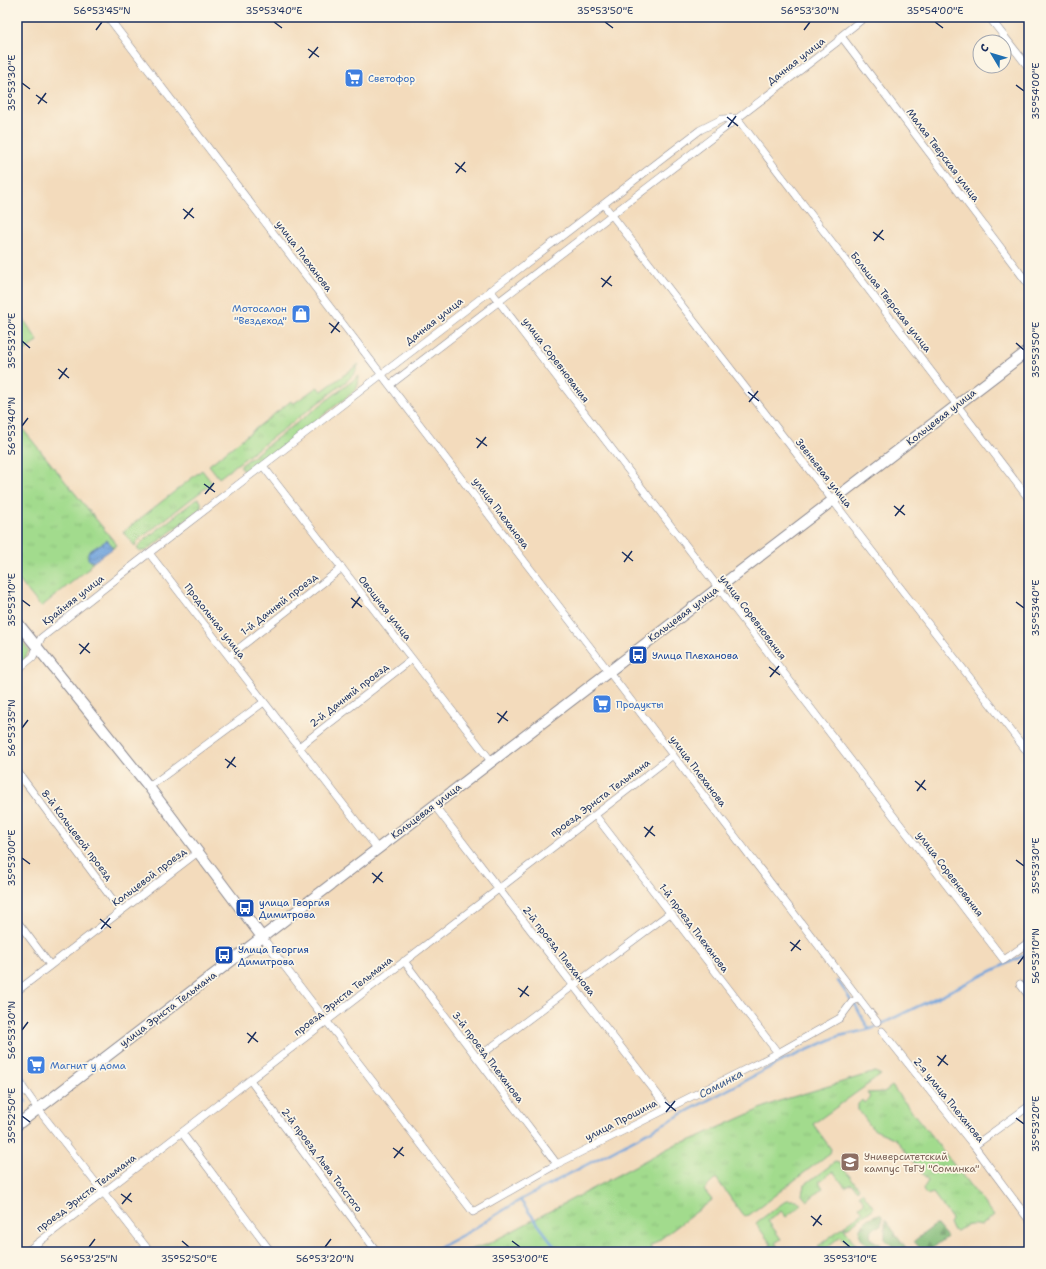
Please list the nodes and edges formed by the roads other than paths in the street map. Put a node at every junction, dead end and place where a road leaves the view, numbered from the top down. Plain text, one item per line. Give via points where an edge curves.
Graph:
1 (108, 17) edge
2 (865, 17) edge
3 (989, 17) edge
4 (841, 36) junction
5 (1029, 68) edge
6 (737, 118) junction
7 (604, 205) junction
8 (611, 215) junction
9 (1029, 285) edge
10 (490, 290) junction
11 (499, 301) junction
12 (1029, 350) edge
13 (382, 374) junction
14 (390, 385) junction
15 (957, 405) junction
16 (263, 466) junction
17 (1029, 499) edge
18 (833, 501) junction
19 (149, 553) junction
20 (342, 568) junction
21 (718, 587) junction
22 (17, 622) edge
23 (38, 648) junction
24 (229, 656) junction
25 (412, 659) junction
26 (17, 670) edge
27 (609, 671) junction
28 (264, 702) junction
29 (299, 748) junction
30 (1029, 754) edge
31 (673, 755) junction
32 (491, 761) junction
33 (17, 772) edge
34 (148, 787) junction
35 (434, 806) junction
36 (595, 815) junction
37 (377, 848) junction
38 (198, 852) junction
39 (498, 888) junction
40 (121, 911) junction
41 (670, 912) junction
42 (17, 921) edge
43 (262, 937) junction
44 (1029, 942) edge
45 (404, 961) junction
46 (50, 965) junction
47 (1020, 984) dead end
48 (573, 985) junction
49 (17, 991) edge
50 (1029, 996) edge
51 (859, 998) junction
52 (326, 1022) junction
53 (877, 1022) dead end
54 (882, 1031) dead end
55 (778, 1053) junction
56 (477, 1058) junction
57 (17, 1079) edge
58 (250, 1080) junction
59 (1029, 1106) edge
60 (668, 1108) junction
61 (38, 1109) junction
62 (17, 1124) edge
63 (182, 1133) junction
64 (974, 1146) junction
65 (557, 1164) junction
66 (103, 1192) junction
67 (1029, 1220) edge
68 (26, 1252) edge
69 (150, 1252) edge
70 (271, 1252) edge
71 (377, 1252) edge

1 - 13 street, улица Плеханова
2 - 4 street, Дачная улица
3 - 5 street
4 - 6 street, Дачная улица via 837,42
4 - 9 street, Малая Тверская улица
6 - 7 street, Дачная улица via 722,119 700,130
6 - 8 street, Дачная улица
6 - 15 street, Большая Тверская улица
7 - 8 street, Звеньевая улица
7 - 10 street, Дачная улица
8 - 11 street, Дачная улица
8 - 18 street, Звеньевая улица
10 - 11 street, улица Соревнования
10 - 13 street, Дачная улица
11 - 14 street, Дачная улица
11 - 21 street, улица Соревнования
12 - 15 main road, Кольцевая улица
13 - 14 street, улица Плеханова
13 - 16 street, Дачная улица
14 - 27 street, улица Плеханова
15 - 17 street, Большая Тверская улица
15 - 18 main road, Кольцевая улица
16 - 19 street, Дачная улица
16 - 20 street, Овощная улица
18 - 21 main road, Кольцевая улица
18 - 30 street, Звеньевая улица
19 - 23 street, Крайняя улица via 41,638
19 - 24 street, Продольная улица
20 - 24 street, 1-й Дачный проезд
20 - 25 street, Овощная улица
21 - 27 main road, Кольцевая улица
21 - 44 street, улица Соревнования via 1004,960
22 - 23 main road
23 - 26 street, Крайняя улица via 33,657
23 - 34 main road
24 - 28 street, Продольная улица
25 - 29 street, 2-й Дачный проезд
25 - 32 street, Овощная улица
27 - 31 street, улица Плеханова
27 - 32 main road, Кольцевая улица
28 - 29 street, Продольная улица
28 - 34 street
29 - 37 street, Продольная улица
31 - 36 street, проезд Эрнста Тельмана
31 - 51 street, улица Плеханова
32 - 35 main road, Кольцевая улица
33 - 40 street, 8-й Кольцевой проезд
34 - 38 main road
35 - 37 main road, Кольцевая улица
35 - 39 street, 2-й проезд Плеханова
36 - 39 street, проезд Эрнста Тельмана
36 - 41 street, 1-й проезд Плеханова
37 - 43 main road, Кольцевая улица
38 - 40 street, Кольцевой проезд
38 - 43 main road
39 - 45 street, проезд Эрнста Тельмана
39 - 48 street, 2-й проезд Плеханова
40 - 46 street, Кольцевой проезд
41 - 48 street
41 - 55 street, 1-й проезд Плеханова
42 - 46 street
43 - 52 street
43 - 61 main road, улица Эрнста Тельмана
45 - 52 street, проезд Эрнста Тельмана
45 - 56 street, 3-й проезд Плеханова
46 - 49 street, Кольцевой проезд
47 - 50 street
48 - 56 street
48 - 60 street, 2-й проезд Плеханова
51 - 53 street, улица Плеханова
51 - 55 street, улица Прошина via 852,1002 840,1018
52 - 58 street, проезд Эрнста Тельмана
52 - 65 street, улица Прошина via 473,1212
54 - 64 street, 2-я улица Плеханова
55 - 60 street, улица Прошина
56 - 65 street, 3-й проезд Плеханова
57 - 61 street
58 - 63 street, проезд Эрнста Тельмана
58 - 71 street, 2-й проезд Льва Толстого
59 - 64 street
60 - 65 street, улица Прошина
61 - 62 main road, улица Эрнста Тельмана
61 - 66 street
63 - 66 street, проезд Эрнста Тельмана
63 - 70 street
64 - 67 street, 2-я улица Плеханова
66 - 68 street, проезд Эрнста Тельмана
66 - 69 street

